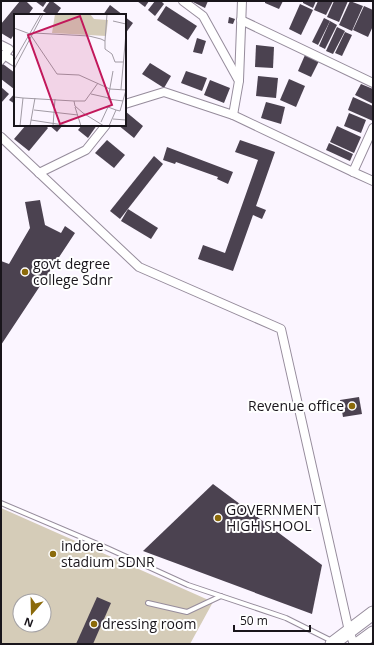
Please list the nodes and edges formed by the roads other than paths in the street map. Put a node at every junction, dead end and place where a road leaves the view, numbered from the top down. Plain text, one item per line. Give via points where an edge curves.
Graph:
1 (183, 1) edge
2 (242, 1) edge
3 (241, 20) junction
4 (1, 45) edge
5 (3, 57) edge
6 (14, 62) edge
7 (239, 81) junction
8 (373, 82) edge
9 (126, 104) edge
10 (233, 115) junction
11 (105, 126) edge
12 (373, 128) edge
13 (1, 137) edge
14 (353, 172) junction
15 (39, 173) junction
16 (373, 180) edge
17 (1, 503) edge
18 (222, 596) junction
19 (148, 603) dead end
20 (373, 613) edge
21 (349, 631) junction
22 (373, 633) edge
23 (333, 643) edge
24 (354, 644) edge
25 (358, 644) edge

1 - 7 street via 202,16
2 - 3 street
3 - 7 street
3 - 8 street
4 - 5 street via 9,49
5 - 6 street
7 - 10 street
9 - 10 street via 164,92
10 - 14 street
11 - 15 street via 86,150
12 - 14 street
13 - 15 street
14 - 16 street
15 - 21 street via 139,267 281,329
17 - 18 lane via 188,585
18 - 19 lane via 187,612
18 - 23 lane via 286,618
20 - 21 main road
21 - 23 main road
21 - 24 street
22 - 25 main road

